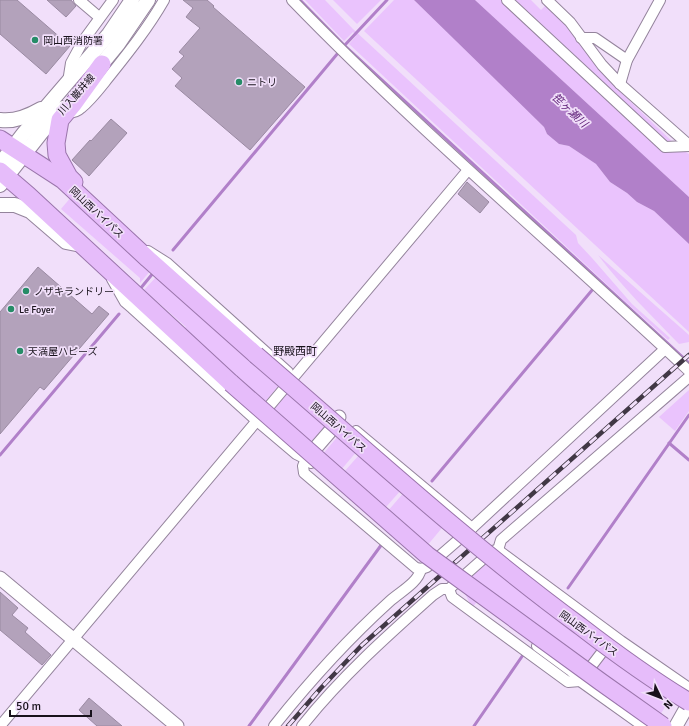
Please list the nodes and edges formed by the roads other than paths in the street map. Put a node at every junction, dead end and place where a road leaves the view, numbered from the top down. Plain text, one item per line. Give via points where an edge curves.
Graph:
1 (79, 0) edge
2 (113, 0) edge
3 (164, 0) edge
4 (292, 0) edge
5 (507, 0) edge
6 (548, 0) edge
7 (660, 0) edge
8 (138, 3) edge
9 (99, 17) junction
10 (581, 38) junction
11 (626, 60) junction
12 (102, 64) junction
13 (68, 82) junction
14 (620, 84) junction
15 (53, 100) junction
16 (62, 116) junction
17 (0, 120) edge
18 (689, 146) edge
19 (12, 147) edge
20 (468, 170) junction
21 (2, 174) edge
22 (0, 205) edge
23 (106, 219) junction
24 (125, 238) junction
25 (81, 245) junction
26 (106, 267) junction
27 (666, 349) junction
28 (689, 371) edge
29 (293, 377) junction
30 (689, 377) edge
31 (339, 417) junction
32 (257, 421) junction
33 (306, 459) junction
34 (472, 528) junction
35 (403, 543) dead end
36 (498, 550) junction
37 (421, 570) junction
38 (0, 578) edge
39 (450, 589) junction
40 (478, 601) dead end
41 (73, 640) junction
42 (621, 641) junction
43 (580, 681) junction
44 (689, 688) edge
45 (689, 702) edge
46 (173, 724) edge
47 (1, 726) edge
48 (274, 726) edge
49 (302, 726) edge
50 (643, 726) edge
51 (663, 726) edge
52 (676, 726) edge

1 - 9 street
2 - 9 street
3 - 16 street via 128,54 98,90 81,109
4 - 20 street via 343,53
5 - 18 street via 665,147
6 - 10 street via 570,22
7 - 11 street
8 - 12 main road, 川入巌井線 via 118,44
8 - 13 main road, 川入巌井線
9 - 13 street via 71,63
10 - 11 street via 595,38
10 - 14 street
11 - 14 street
12 - 16 highway
12 - 19 main road, 川入巌井線 via 41,133
13 - 15 main road, 川入巌井線
14 - 18 street
15 - 17 main road via 40,110 20,119
15 - 19 main road, 川入巌井線
16 - 19 main road via 38,145
16 - 23 highway via 56,135 60,162 69,177 94,201
19 - 21 main road, 川入巌井線
19 - 23 highway, 岡山西バイパス via 63,180
20 - 27 street
20 - 29 street
21 - 25 highway
22 - 25 main road via 15,205 30,211 66,242
23 - 24 highway, 岡山西バイパス
24 - 29 street via 167,263
24 - 45 highway, 岡山西バイパス, bridge via 447,521 529,588 619,655
25 - 26 highway
26 - 32 street via 121,295 132,308
26 - 51 highway, bridge via 231,384 427,554
27 - 28 street
27 - 34 street
29 - 31 street
29 - 32 street
30 - 36 street via 501,540
31 - 33 street
31 - 34 street
32 - 33 street via 296,454
32 - 41 street
33 - 35 street
33 - 37 street via 304,473
34 - 37 street
36 - 39 street via 492,551
36 - 42 street
37 - 48 street via 420,576 349,641
38 - 41 street
39 - 43 street via 452,597 568,682
39 - 49 street via 442,589 433,595 380,642 340,682
40 - 43 street via 571,671
41 - 46 street
41 - 47 street
42 - 43 street via 609,643
42 - 44 street
43 - 50 street
45 - 52 street

